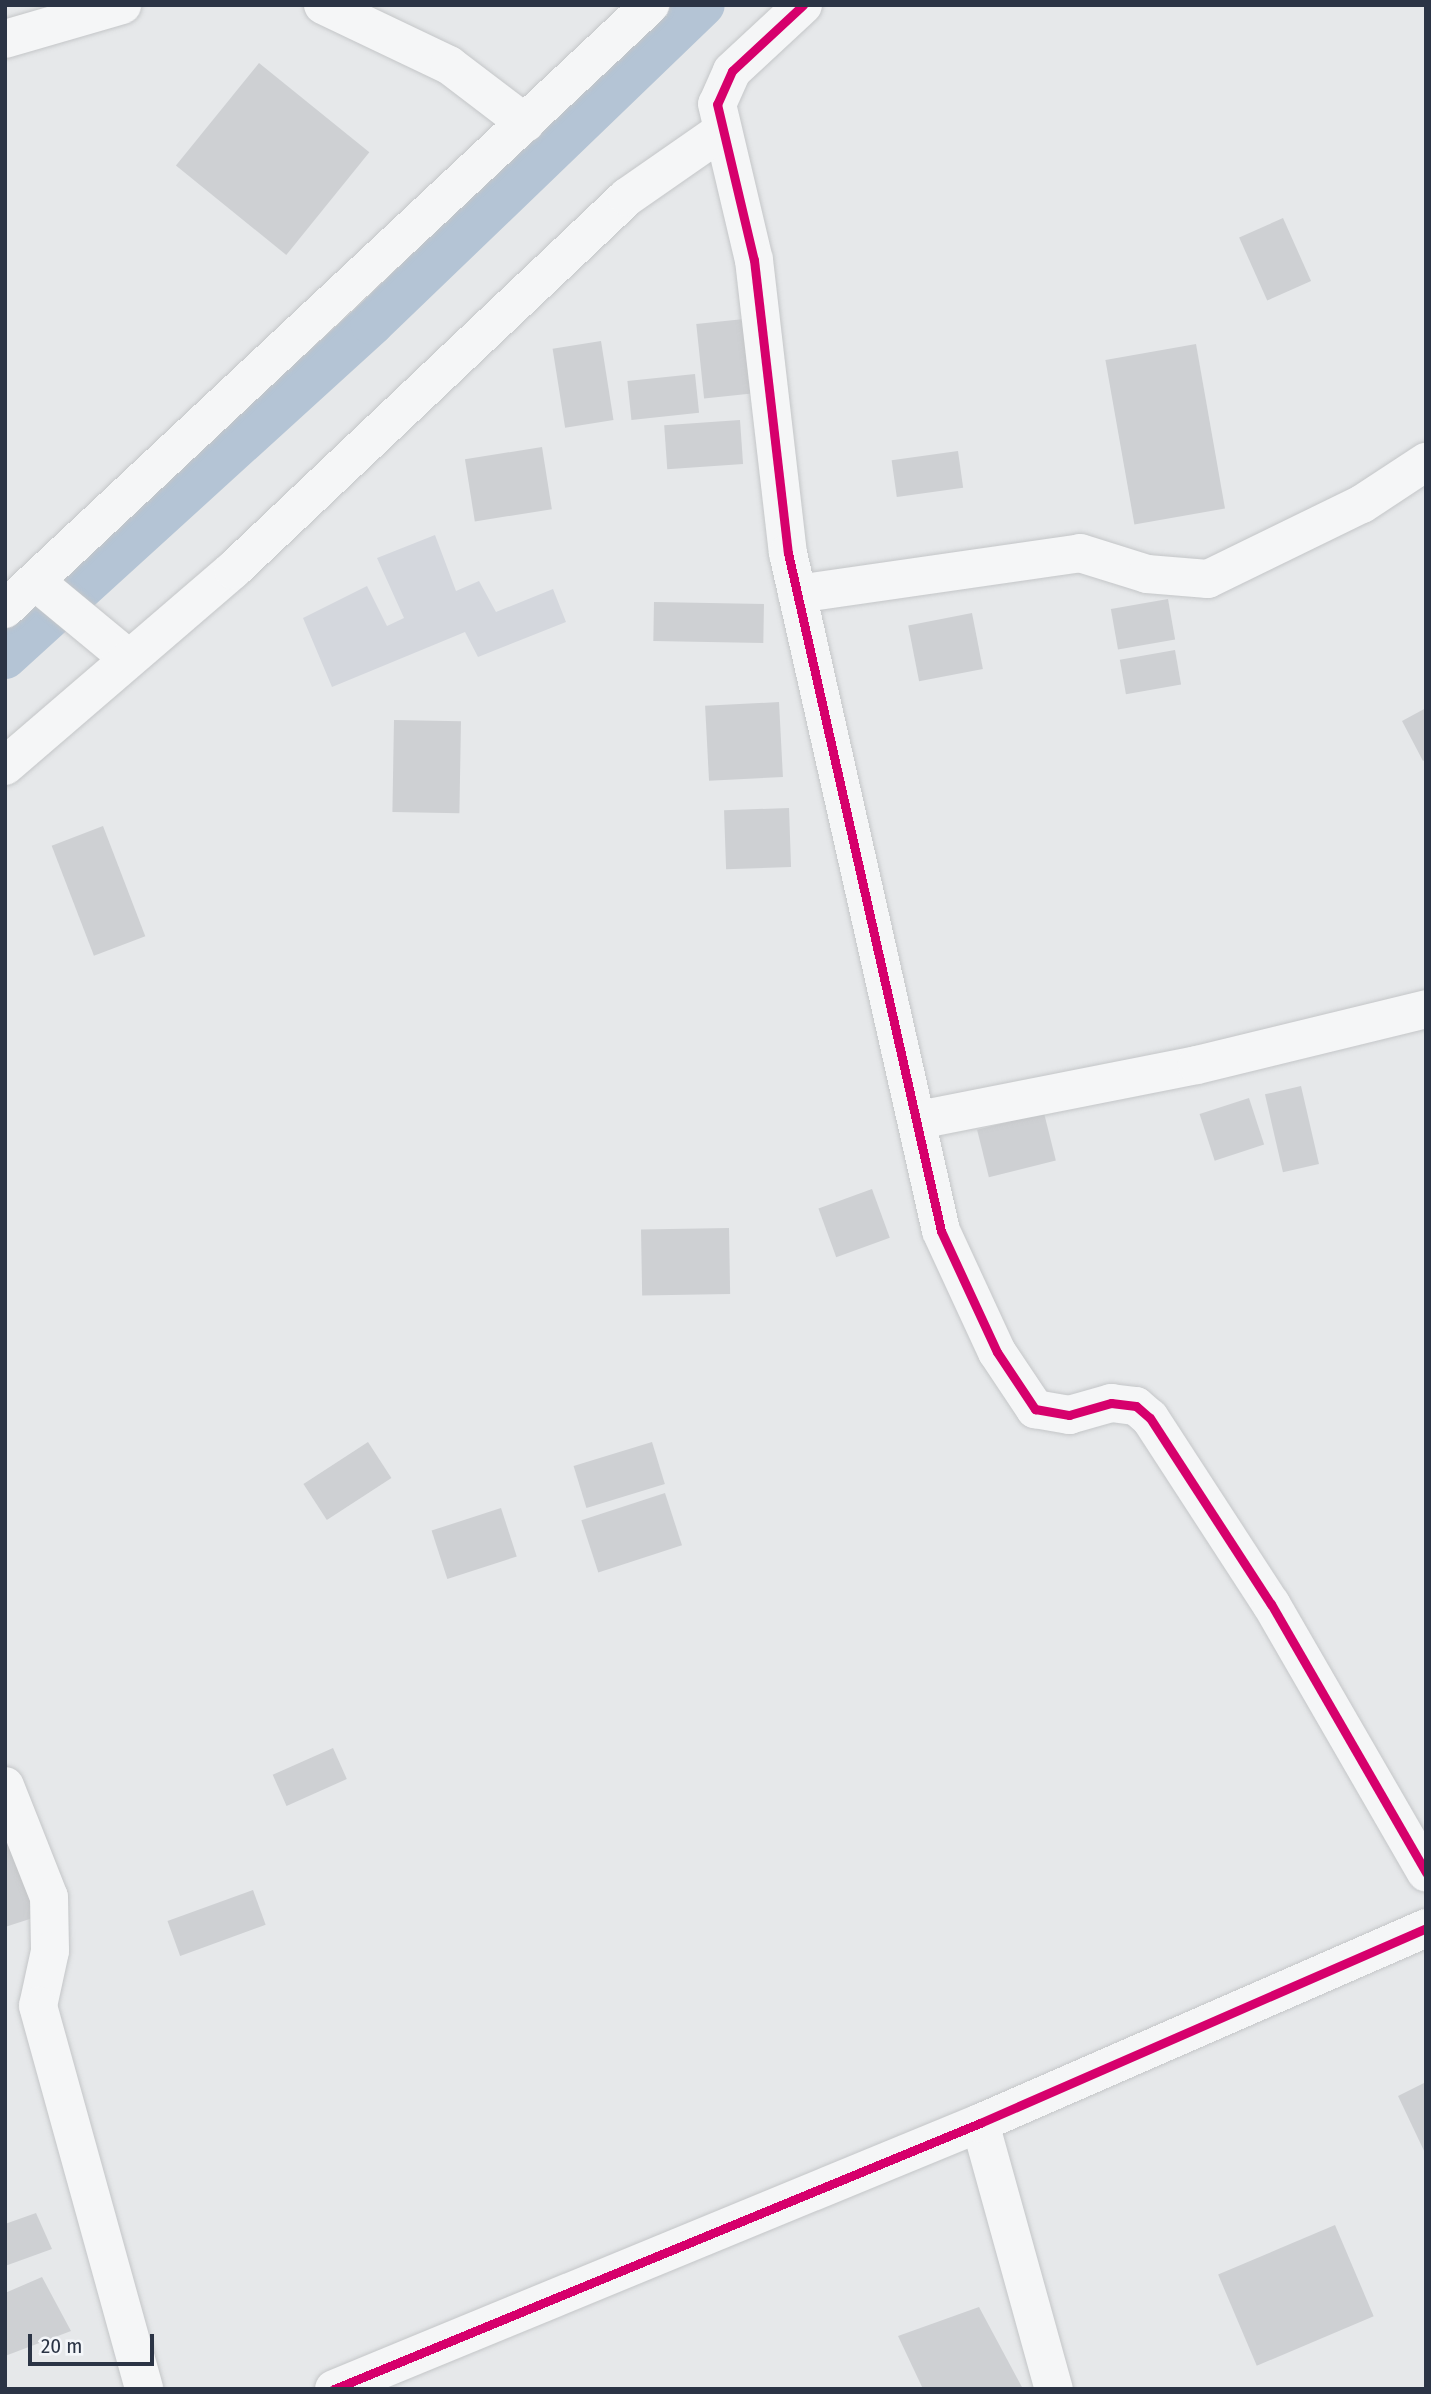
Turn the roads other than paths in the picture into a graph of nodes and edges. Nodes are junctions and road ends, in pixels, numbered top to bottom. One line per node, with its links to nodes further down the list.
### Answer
1 (122, 5): 5 (street)
2 (323, 5): 6 (street)
3 (650, 5): 6 (street)
4 (803, 5): 7 (street)
5 (5, 39)
6 (525, 123): 9 (street)
7 (722, 131): 10 (street); 12 (street)
8 (1426, 462): 10 (street)
9 (41, 586): 11 (street); 12 (street)
10 (797, 594): 15 (street)
11 (5, 609)
12 (128, 658): 13 (street)
13 (5, 766)
14 (1426, 1009): 15 (street)
15 (919, 1120): 17 (street)
16 (5, 1786): 20 (street)
17 (1426, 1872)
18 (1426, 1928): 19 (street)
19 (981, 2123): 21 (street); 22 (street)
20 (144, 2389)
21 (334, 2389)
22 (1054, 2389)

